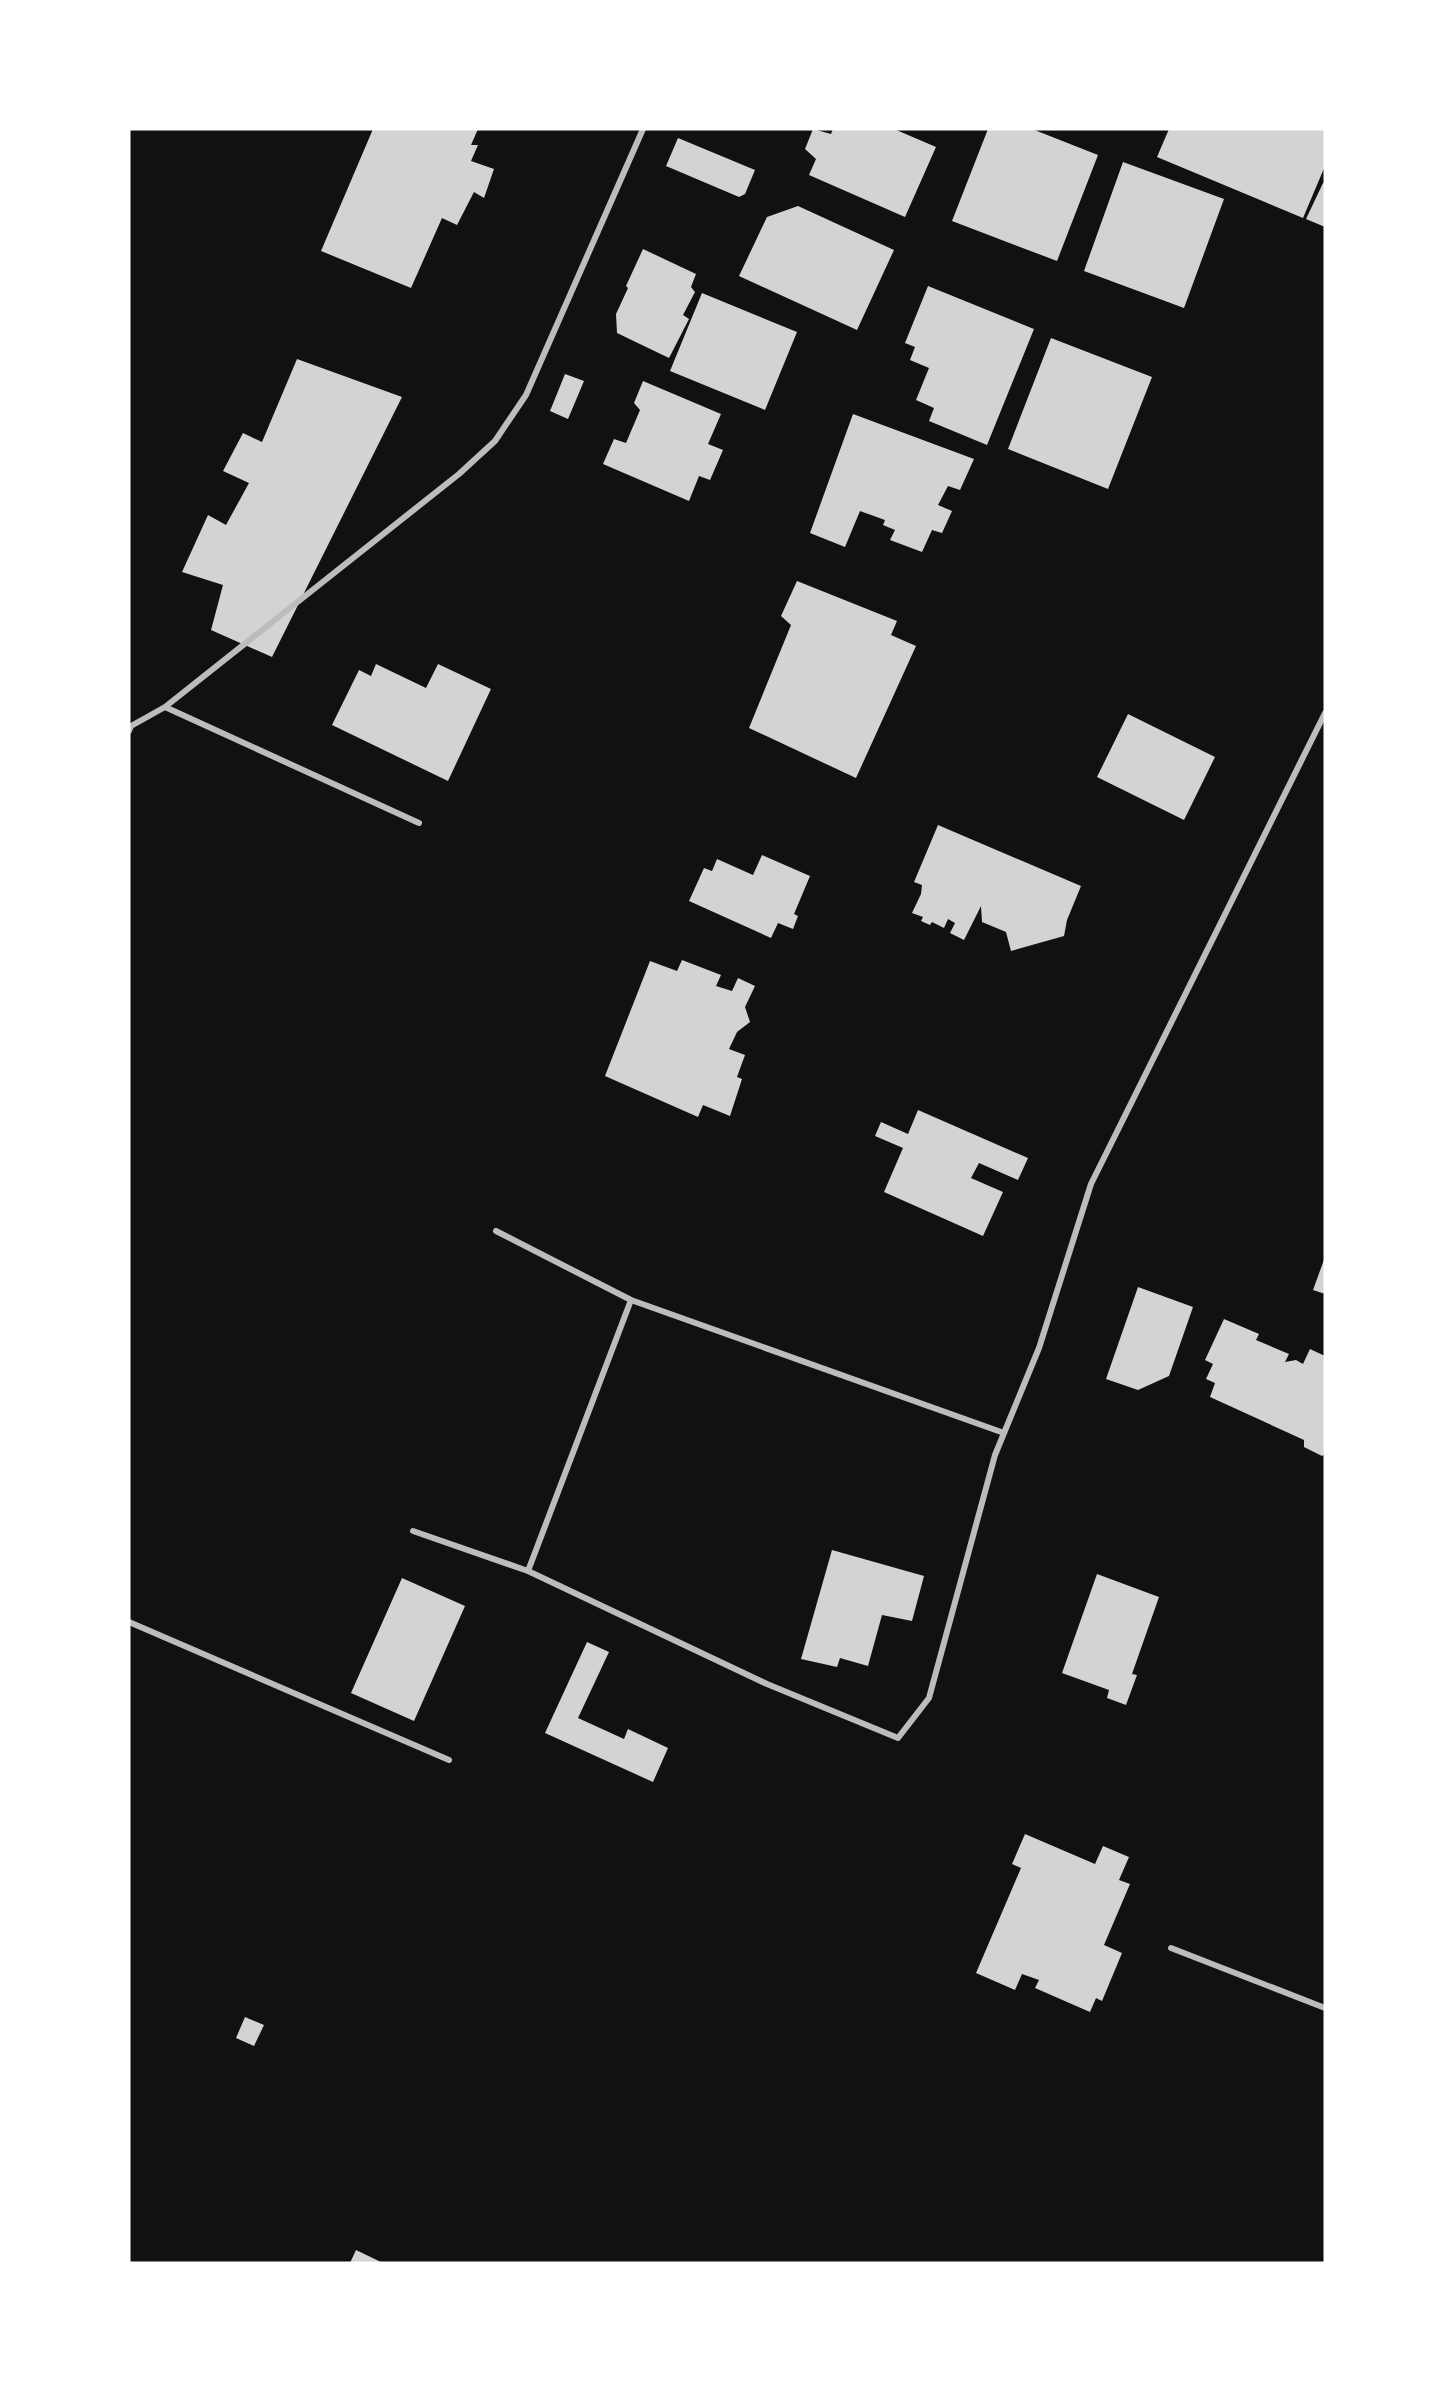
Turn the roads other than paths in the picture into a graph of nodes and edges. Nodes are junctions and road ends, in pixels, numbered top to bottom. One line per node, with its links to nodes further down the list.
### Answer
1 (643, 129): 2 (street)
2 (165, 706): 4 (street); 5 (street)
3 (1325, 713): 8 (street)
4 (129, 731)
5 (419, 823)
6 (496, 1231): 7 (street)
7 (631, 1300): 8 (street); 10 (street)
8 (1004, 1433): 10 (street)
9 (413, 1531): 10 (street)
10 (528, 1570)
11 (129, 1622): 12 (street)
12 (448, 1760)
13 (1171, 1948): 14 (street)
14 (1325, 2008)

